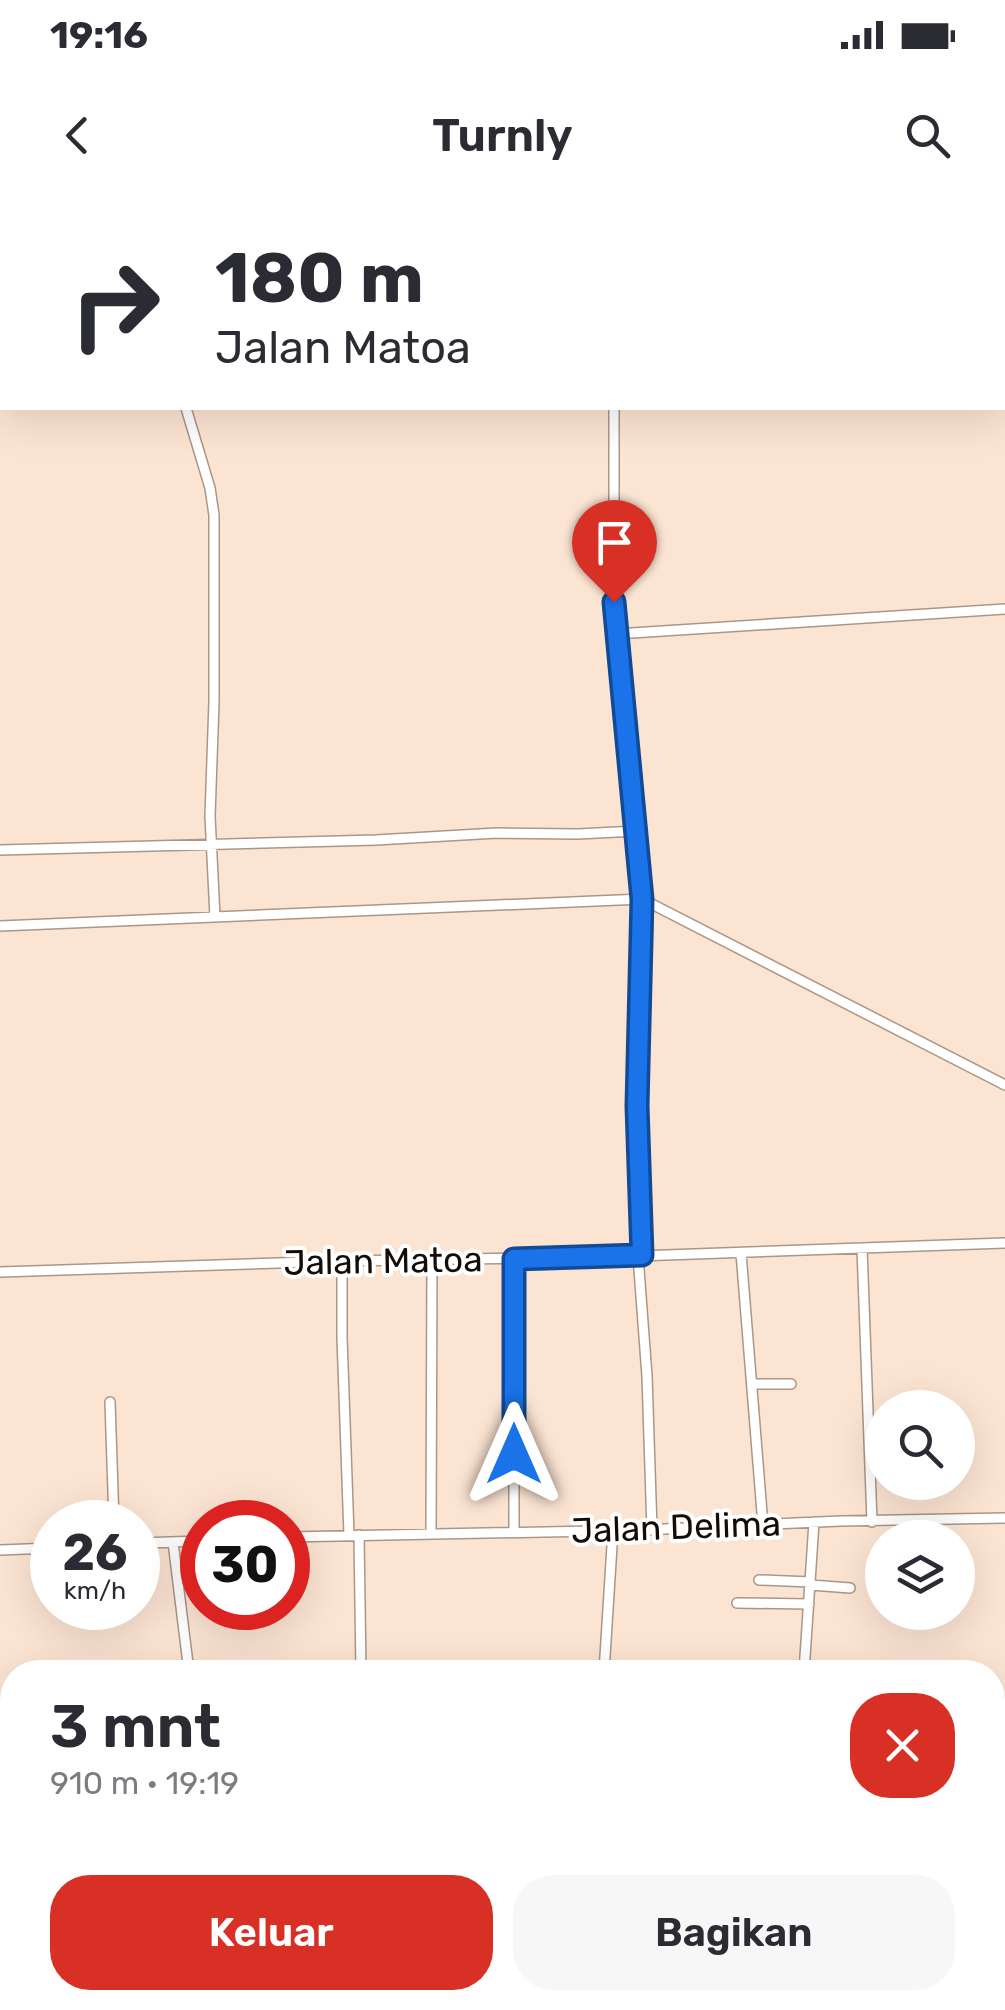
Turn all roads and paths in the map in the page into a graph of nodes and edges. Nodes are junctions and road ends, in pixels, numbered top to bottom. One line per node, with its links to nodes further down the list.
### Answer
1 (187, 410): 6 (street)
2 (614, 410): 4 (street)
3 (1005, 609): 4 (street)
4 (616, 634): 5 (street)
5 (636, 831): 6 (street); 8 (street)
6 (211, 845): 7 (street); 9 (street)
7 (0, 850)
8 (642, 899): 9 (street); 11 (street); 15 (street)
9 (215, 917): 10 (street)
10 (0, 926)
11 (1005, 1085)
12 (1005, 1243): 13 (street, Jalan Matoa)
13 (862, 1248): 14 (street, Jalan Matoa); 25 (street)
14 (740, 1253): 15 (street, Jalan Matoa); 20 (street)
15 (640, 1256): 16 (street, Jalan Matoa); 31 (street)
16 (514, 1259): 17 (street, Jalan Matoa); 32 (street)
17 (432, 1260): 18 (street, Jalan Matoa); 33 (street)
18 (342, 1261): 19 (street, Jalan Matoa); 34 (street)
19 (0, 1272)
20 (753, 1384): 21 (street); 29 (street)
21 (791, 1384)
22 (110, 1402): 23 (street)
23 (113, 1500)
24 (1005, 1518): 26 (street, Jalan Delima)
25 (872, 1520)
26 (938, 1520)
27 (814, 1522): 28 (street, Jalan Delima); 29 (street, Jalan Delima); 42 (street)
28 (865, 1522)
29 (764, 1525): 31 (street, Jalan Delima)
30 (612, 1530): 31 (street, Jalan Delima); 32 (street, Jalan Delima); 48 (street)
31 (652, 1530)
32 (514, 1532): 33 (street, Jalan Delima)
33 (431, 1533): 34 (street, Jalan Delima)
34 (354, 1535): 35 (street, Jalan Delima); 47 (street)
35 (310, 1536)
36 (160, 1542): 37 (street)
37 (173, 1542): 38 (street); 46 (street)
38 (180, 1542)
39 (30, 1549): 40 (street)
40 (0, 1550)
41 (758, 1580): 42 (street)
42 (811, 1583): 43 (street); 45 (street)
43 (850, 1588)
44 (737, 1604): 45 (street)
45 (809, 1604): 49 (street)
46 (187, 1660)
47 (360, 1660)
48 (605, 1660)
49 (805, 1660)

